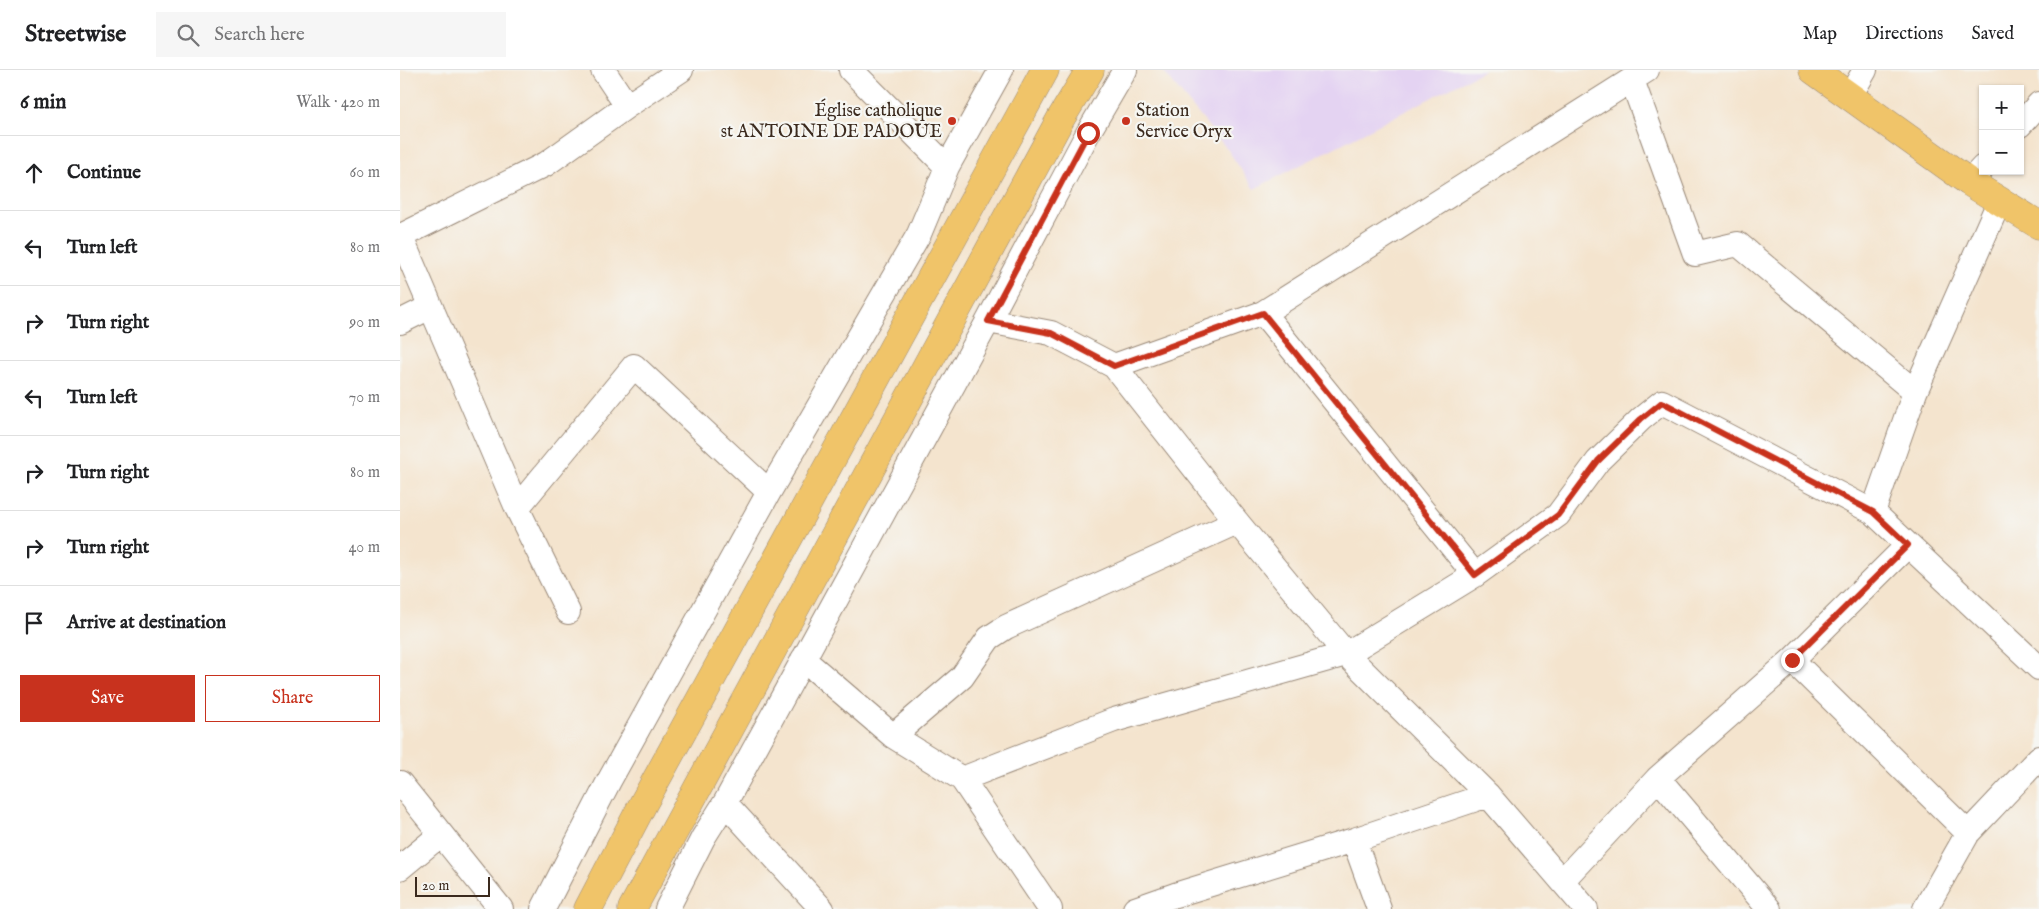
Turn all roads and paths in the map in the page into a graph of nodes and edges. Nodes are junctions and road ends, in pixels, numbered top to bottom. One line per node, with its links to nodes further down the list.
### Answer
1 (603, 70): 13 (street)
2 (681, 70): 13 (street)
3 (851, 70): 15 (street)
4 (1001, 70): 15 (street)
5 (1045, 70): 52 (main road)
6 (1090, 70): 53 (main road)
7 (1125, 70): 22 (street)
8 (1814, 70): 11 (main road)
9 (1865, 70): 11 (street)
10 (1640, 75): 21 (street); 25 (street)
11 (1850, 96): 16 (main road)
12 (2039, 104): 14 (street)
13 (627, 106): 19 (street)
14 (2024, 121)
15 (946, 167): 26 (street)
16 (1976, 175): 17 (main road)
17 (1999, 202): 18 (main road); 25 (street)
18 (2039, 225)
19 (400, 235): 20 (street)
20 (430, 307): 23 (street); 27 (street)
21 (1263, 313): 24 (street); 31 (street)
22 (988, 321): 24 (street); 34 (street)
23 (400, 322)
24 (1114, 366): 29 (street)
25 (1916, 392): 28 (street)
26 (768, 492): 27 (street); 51 (street)
27 (517, 508): 32 (street)
28 (1873, 512): 30 (street); 31 (street)
29 (1237, 522): 33 (street); 37 (street)
30 (1908, 545): 35 (street); 36 (street)
31 (1475, 575): 33 (street)
32 (568, 612)
33 (1346, 654): 40 (street); 42 (street)
34 (803, 659): 37 (street); 43 (street)
35 (1792, 660): 39 (street); 44 (street)
36 (2039, 668)
37 (893, 736): 40 (street)
38 (2039, 758): 44 (street)
39 (1658, 778): 48 (street); 60 (street)
40 (962, 780): 56 (street)
41 (400, 783): 45 (street)
42 (1488, 795): 46 (street); 48 (street)
43 (725, 803): 54 (street); 55 (street)
44 (1968, 832): 61 (street)
45 (440, 835): 47 (street); 50 (street)
46 (1354, 840): 49 (street); 58 (street)
47 (400, 868)
48 (1562, 881): 59 (street)
49 (1177, 902): 57 (street)
50 (501, 909)
51 (543, 909)
52 (588, 909)
53 (632, 909)
54 (667, 909)
55 (822, 909)
56 (1050, 909)
57 (1135, 909)
58 (1379, 909)
59 (1586, 909)
60 (1769, 909)
61 (1925, 909)

